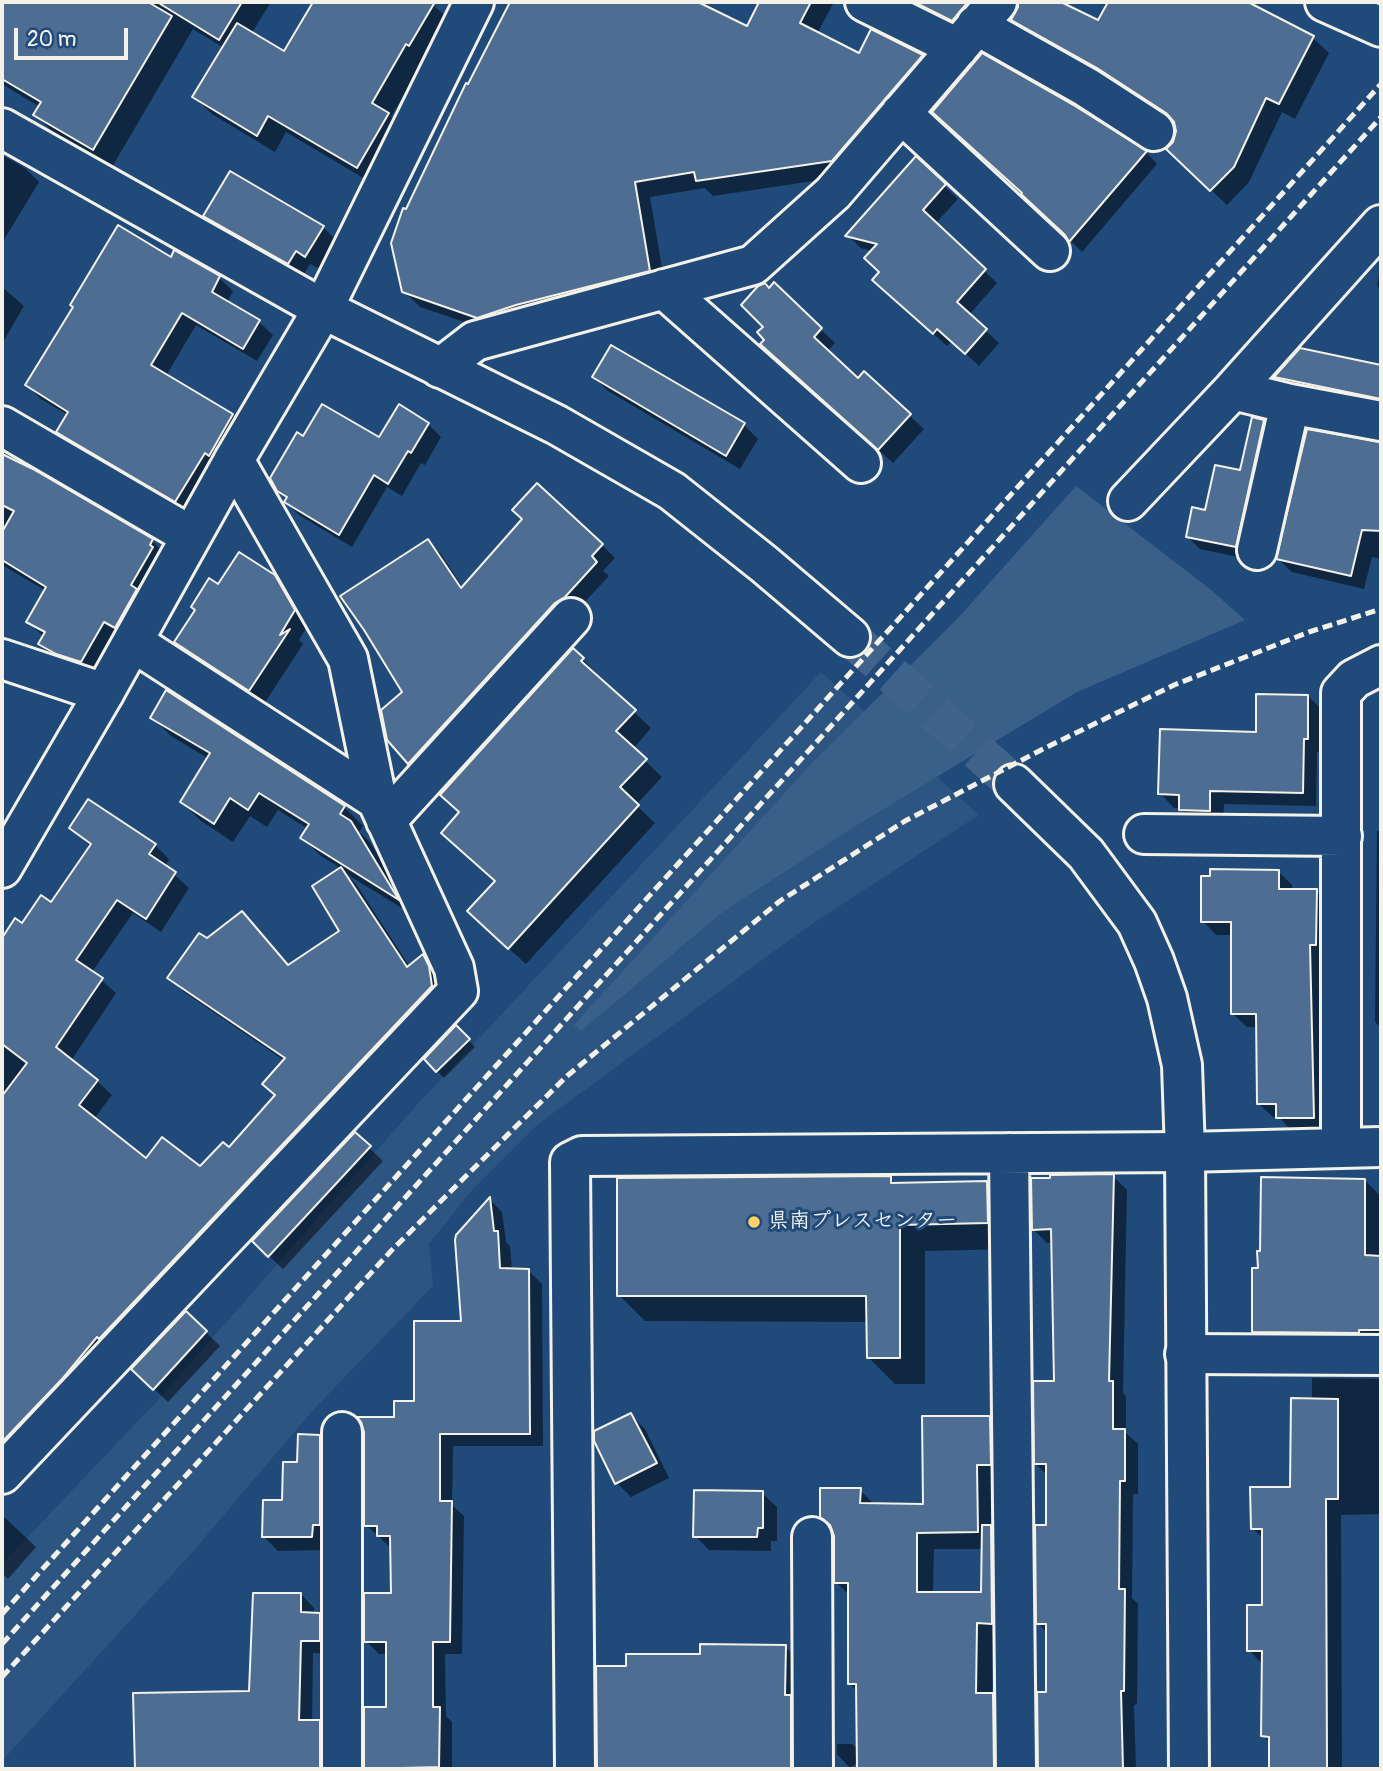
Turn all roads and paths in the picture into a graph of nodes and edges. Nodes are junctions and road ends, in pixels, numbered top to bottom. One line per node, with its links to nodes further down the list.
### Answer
1 (474, 2): 12 (street)
2 (865, 2): 4 (street)
3 (1325, 2): 5 (street)
4 (977, 25): 6 (street); 8 (street)
5 (1381, 27)
6 (901, 113): 10 (street); 11 (street)
7 (2, 128): 12 (street)
8 (1154, 131)
9 (1381, 225): 14 (street)
10 (1050, 251)
11 (664, 289): 13 (street); 19 (street)
12 (323, 309): 13 (street); 18 (street)
13 (440, 368): 24 (street)
14 (1233, 390): 15 (street); 20 (street)
15 (1290, 404): 16 (street); 22 (street)
16 (1381, 421)
17 (2, 426): 21 (street)
18 (234, 460): 21 (street); 30 (street)
19 (861, 463)
20 (1128, 501)
21 (191, 536): 25 (street)
22 (1257, 550)
23 (572, 618): 30 (street)
24 (850, 637)
25 (133, 642): 28 (street); 30 (street)
26 (2, 659): 28 (street)
27 (1381, 665): 32 (street)
28 (104, 693): 33 (street)
29 (1014, 783): 36 (street)
30 (382, 810): 41 (street)
31 (1144, 834): 32 (street)
32 (1342, 836): 35 (street)
33 (2, 868)
34 (1381, 1147): 35 (street)
35 (1341, 1148): 36 (street)
36 (1185, 1152): 37 (street); 38 (street)
37 (1010, 1153): 44 (street); 46 (street)
38 (1185, 1354): 39 (street); 47 (street)
39 (1381, 1355)
40 (342, 1432): 43 (street)
41 (2, 1474)
42 (812, 1537): 45 (street)
43 (342, 1769)
44 (575, 1769)
45 (813, 1769)
46 (1016, 1769)
47 (1189, 1769)

